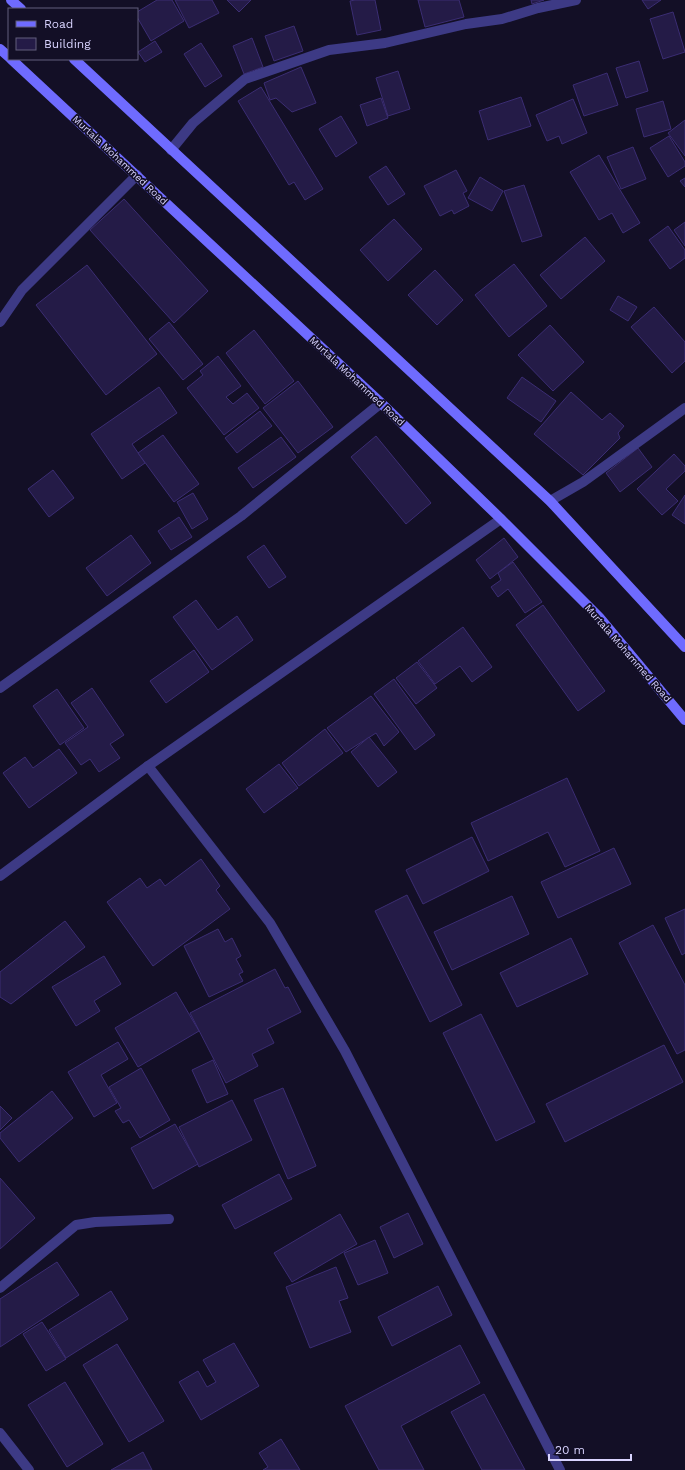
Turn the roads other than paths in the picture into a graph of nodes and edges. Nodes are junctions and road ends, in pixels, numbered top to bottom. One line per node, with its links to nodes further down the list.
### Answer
1 (11, 0): 3 (main road)
2 (576, 0): 8 (street)
3 (20, 8)
4 (0, 49): 5 (main road, Murtala Mohammed Road)
5 (8, 56)
6 (12, 60): 9 (main road, Murtala Mohammed Road)
7 (75, 60): 8 (main road)
8 (170, 150): 13 (main road)
9 (138, 175): 10 (street); 11 (main road, Murtala Mohammed Road)
10 (0, 322)
11 (381, 403): 14 (main road, Murtala Mohammed Road); 16 (street)
12 (685, 408): 13 (street)
13 (550, 502): 15 (main road)
14 (501, 519): 17 (main road, Murtala Mohammed Road); 18 (street)
15 (685, 647)
16 (0, 688)
17 (685, 720)
18 (148, 766): 19 (street); 24 (street)
19 (0, 876)
20 (169, 1219): 21 (street)
21 (0, 1288)
22 (0, 1433): 23 (street)
23 (28, 1470)
24 (560, 1470)

